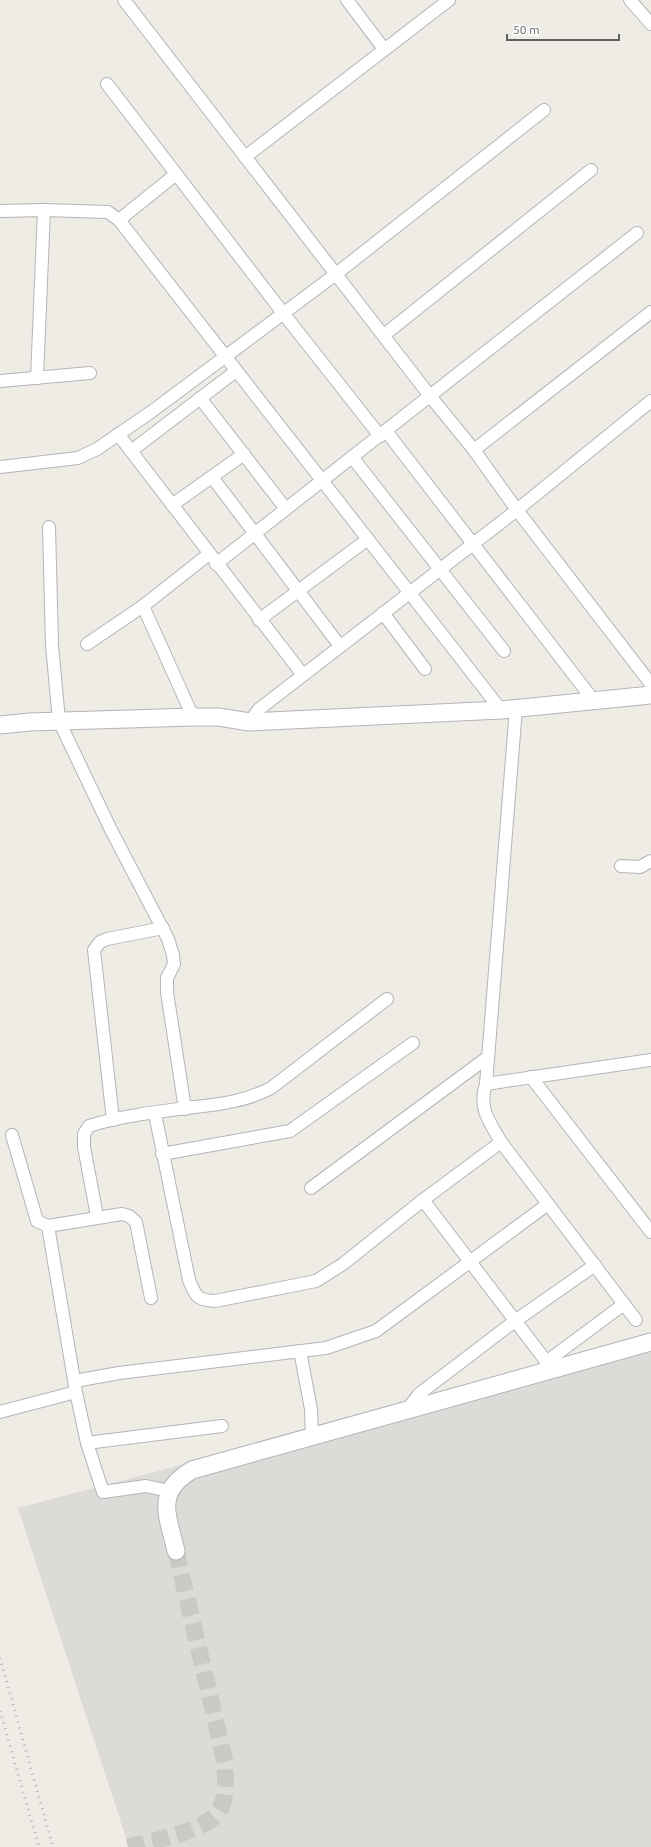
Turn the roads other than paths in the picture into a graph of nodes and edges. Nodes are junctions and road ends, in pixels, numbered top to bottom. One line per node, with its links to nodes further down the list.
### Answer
1 (124, 0): 9 (street)
2 (347, 0): 6 (street)
3 (449, 0): 6 (street)
4 (630, 0): 5 (street)
5 (651, 24)
6 (384, 49): 9 (street)
7 (107, 84): 11 (street)
8 (544, 110): 16 (street)
9 (245, 157): 16 (street)
10 (591, 170): 19 (street)
11 (175, 175): 14 (street); 18 (street)
12 (44, 210): 13 (street); 14 (street); 23 (street)
13 (0, 212)
14 (119, 220): 20 (street)
15 (637, 233): 25 (street)
16 (336, 274): 18 (street); 19 (street)
17 (651, 312): 30 (street)
18 (283, 313): 20 (street); 29 (street)
19 (384, 336): 25 (street)
20 (226, 357): 21 (street); 28 (street)
21 (236, 371): 26 (street); 36 (street)
22 (90, 373): 23 (street)
23 (37, 378): 24 (street)
24 (0, 381)
25 (430, 396): 29 (street); 30 (street)
26 (200, 398): 31 (street); 32 (street)
27 (651, 401): 39 (street)
28 (118, 434): 31 (street); 34 (street)
29 (383, 434): 33 (street); 43 (street)
30 (474, 450): 39 (street)
31 (131, 451): 37 (street)
32 (244, 454): 35 (street); 38 (street)
33 (352, 457): 36 (street); 45 (street)
34 (0, 467)
35 (212, 477): 37 (street); 41 (street)
36 (322, 481): 38 (street); 42 (street)
37 (172, 506): 44 (street)
38 (286, 509): 41 (street)
39 (517, 510): 43 (street); 56 (street)
40 (49, 527): 61 (street)
41 (254, 534): 44 (street); 46 (street)
42 (368, 539): 46 (street); 47 (street)
43 (472, 544): 45 (street); 58 (street)
44 (212, 559): 48 (street); 50 (street)
45 (440, 569): 47 (street); 53 (street)
46 (297, 592): 50 (street); 52 (street)
47 (410, 593): 49 (street); 59 (street)
48 (143, 606): 51 (street); 60 (street)
49 (383, 613): 52 (street); 54 (street)
50 (260, 620): 55 (street)
51 (87, 644)
52 (340, 646): 55 (street)
53 (504, 651)
54 (425, 669)
55 (303, 675): 62 (street)
56 (651, 684)
57 (651, 695): 58 (street)
58 (594, 701): 59 (street)
59 (508, 709): 62 (street); 69 (street)
60 (193, 717): 61 (street); 62 (street)
61 (59, 721): 63 (street); 66 (street)
62 (250, 722)
63 (0, 725)
64 (651, 861): 65 (street)
65 (621, 866)
66 (164, 928): 73 (street); 75 (street)
67 (387, 999): 73 (street)
68 (413, 1043): 78 (street)
69 (488, 1057): 72 (street); 79 (street)
70 (650, 1061): 71 (street)
71 (531, 1077): 72 (street); 84 (street)
72 (486, 1084): 77 (street)
73 (185, 1108): 74 (street)
74 (155, 1114): 75 (street); 78 (street)
75 (113, 1120): 82 (street)
76 (12, 1135): 83 (street)
77 (501, 1142): 80 (street); 81 (street)
78 (162, 1154): 80 (street)
79 (311, 1188)
80 (423, 1200): 85 (street)
81 (548, 1204): 85 (street); 86 (street)
82 (97, 1216): 83 (street); 87 (street)
83 (48, 1226): 94 (street)
84 (651, 1232)
85 (470, 1262): 90 (street); 92 (street)
86 (595, 1266): 88 (street); 90 (street)
87 (151, 1298)
88 (624, 1304): 89 (street); 93 (street)
89 (636, 1320)
90 (515, 1321): 93 (street); 95 (street)
91 (651, 1342): 93 (street)
92 (300, 1351): 94 (street); 98 (street)
93 (549, 1366): 95 (street)
94 (75, 1386): 96 (street); 99 (street)
95 (407, 1410): 98 (street)
96 (0, 1412)
97 (222, 1426): 99 (street)
98 (312, 1436): 100 (street)
99 (87, 1443): 100 (street)
100 (169, 1491): 101 (street)
101 (176, 1551)

